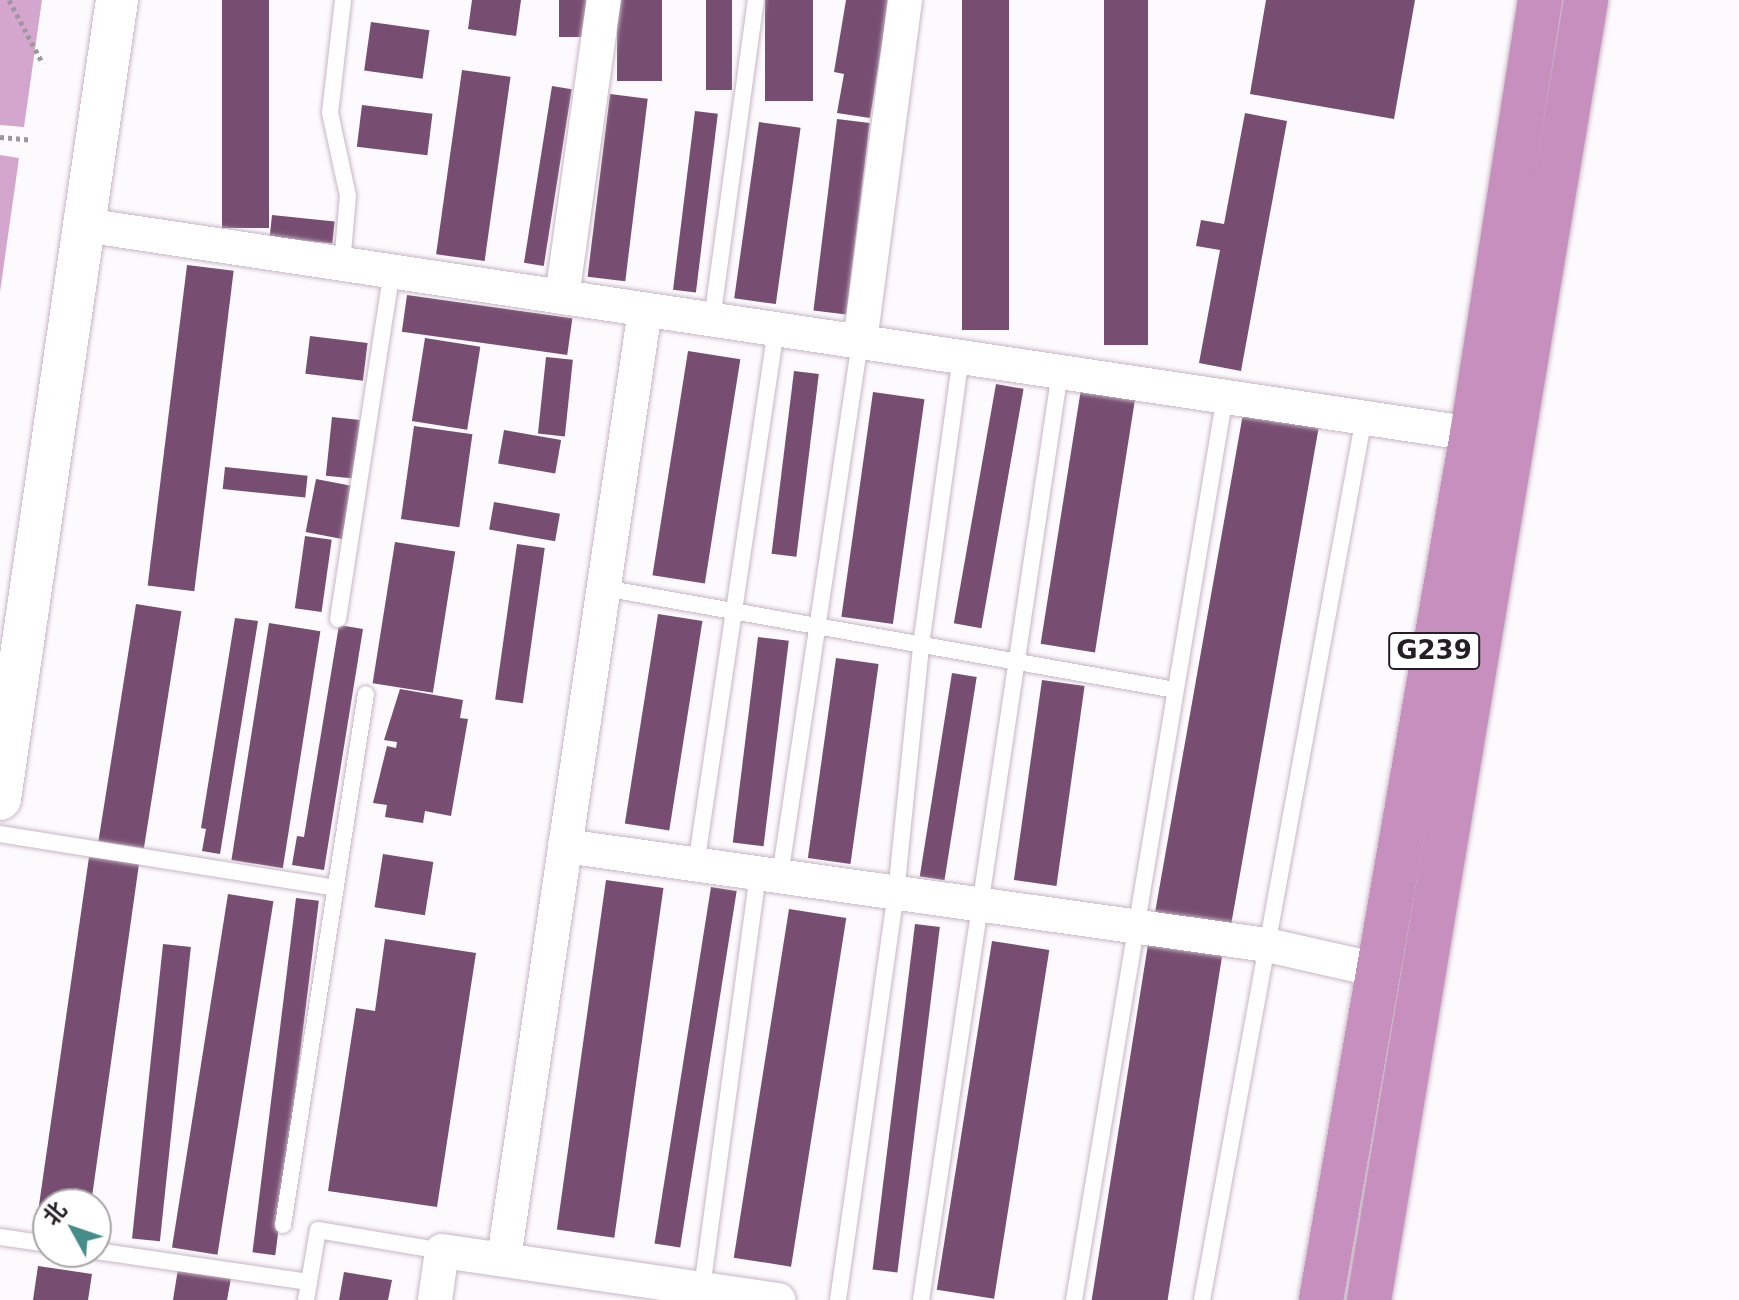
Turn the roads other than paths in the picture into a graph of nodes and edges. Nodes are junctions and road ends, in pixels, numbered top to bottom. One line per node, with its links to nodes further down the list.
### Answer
1 (117, 0): 8 (street)
2 (343, 0): 9 (lane)
3 (604, 0): 11 (street)
4 (756, 0): 13 (lane)
5 (905, 0): 15 (street)
6 (1540, 0): 20 (highway, G239)
7 (1586, 0): 56 (highway, G239)
8 (84, 225): 9 (street); 29 (street)
9 (342, 264): 10 (street)
10 (392, 271): 11 (street); 23 (lane)
11 (562, 297): 12 (street)
12 (645, 310): 13 (street); 21 (street)
13 (712, 320): 14 (street)
14 (776, 330): 15 (street); 22 (lane)
15 (860, 342): 16 (street); 24 (lane)
16 (961, 357): 17 (street); 25 (lane)
17 (1060, 372): 18 (street); 26 (lane)
18 (1225, 396): 19 (street); 27 (lane)
19 (1364, 417): 20 (street); 38 (lane)
20 (1472, 434): 39 (highway, G239)
21 (604, 588): 22 (lane); 31 (street)
22 (735, 612): 24 (lane); 32 (lane)
23 (338, 619)
24 (817, 626): 25 (lane); 33 (lane)
25 (921, 645): 26 (lane); 35 (lane)
26 (1016, 662): 27 (lane); 36 (lane)
27 (1175, 690): 37 (lane)
28 (366, 694): 34 (lane)
29 (0, 799)
30 (0, 834): 34 (lane)
31 (565, 846): 32 (street); 45 (street)
32 (696, 865): 33 (street)
33 (769, 875): 35 (street); 47 (lane)
34 (336, 888): 40 (lane)
35 (896, 893): 36 (street); 51 (lane)
36 (980, 905): 37 (street); 52 (lane)
37 (1134, 927): 38 (street); 53 (lane)
38 (1267, 945): 39 (street); 54 (lane)
39 (1378, 970): 55 (highway, G239)
40 (283, 1225)
41 (0, 1237): 42 (lane)
42 (32, 1242)
43 (442, 1251): 45 (street); 46 (lane); 49 (street)
44 (112, 1253): 46 (lane)
45 (504, 1258): 47 (street)
46 (309, 1282): 48 (lane)
47 (702, 1288): 50 (street)
48 (306, 1300)
49 (435, 1300)
50 (778, 1300)
51 (838, 1300)
52 (921, 1300)
53 (1074, 1300)
54 (1202, 1300)
55 (1321, 1300)
56 (1369, 1300)

